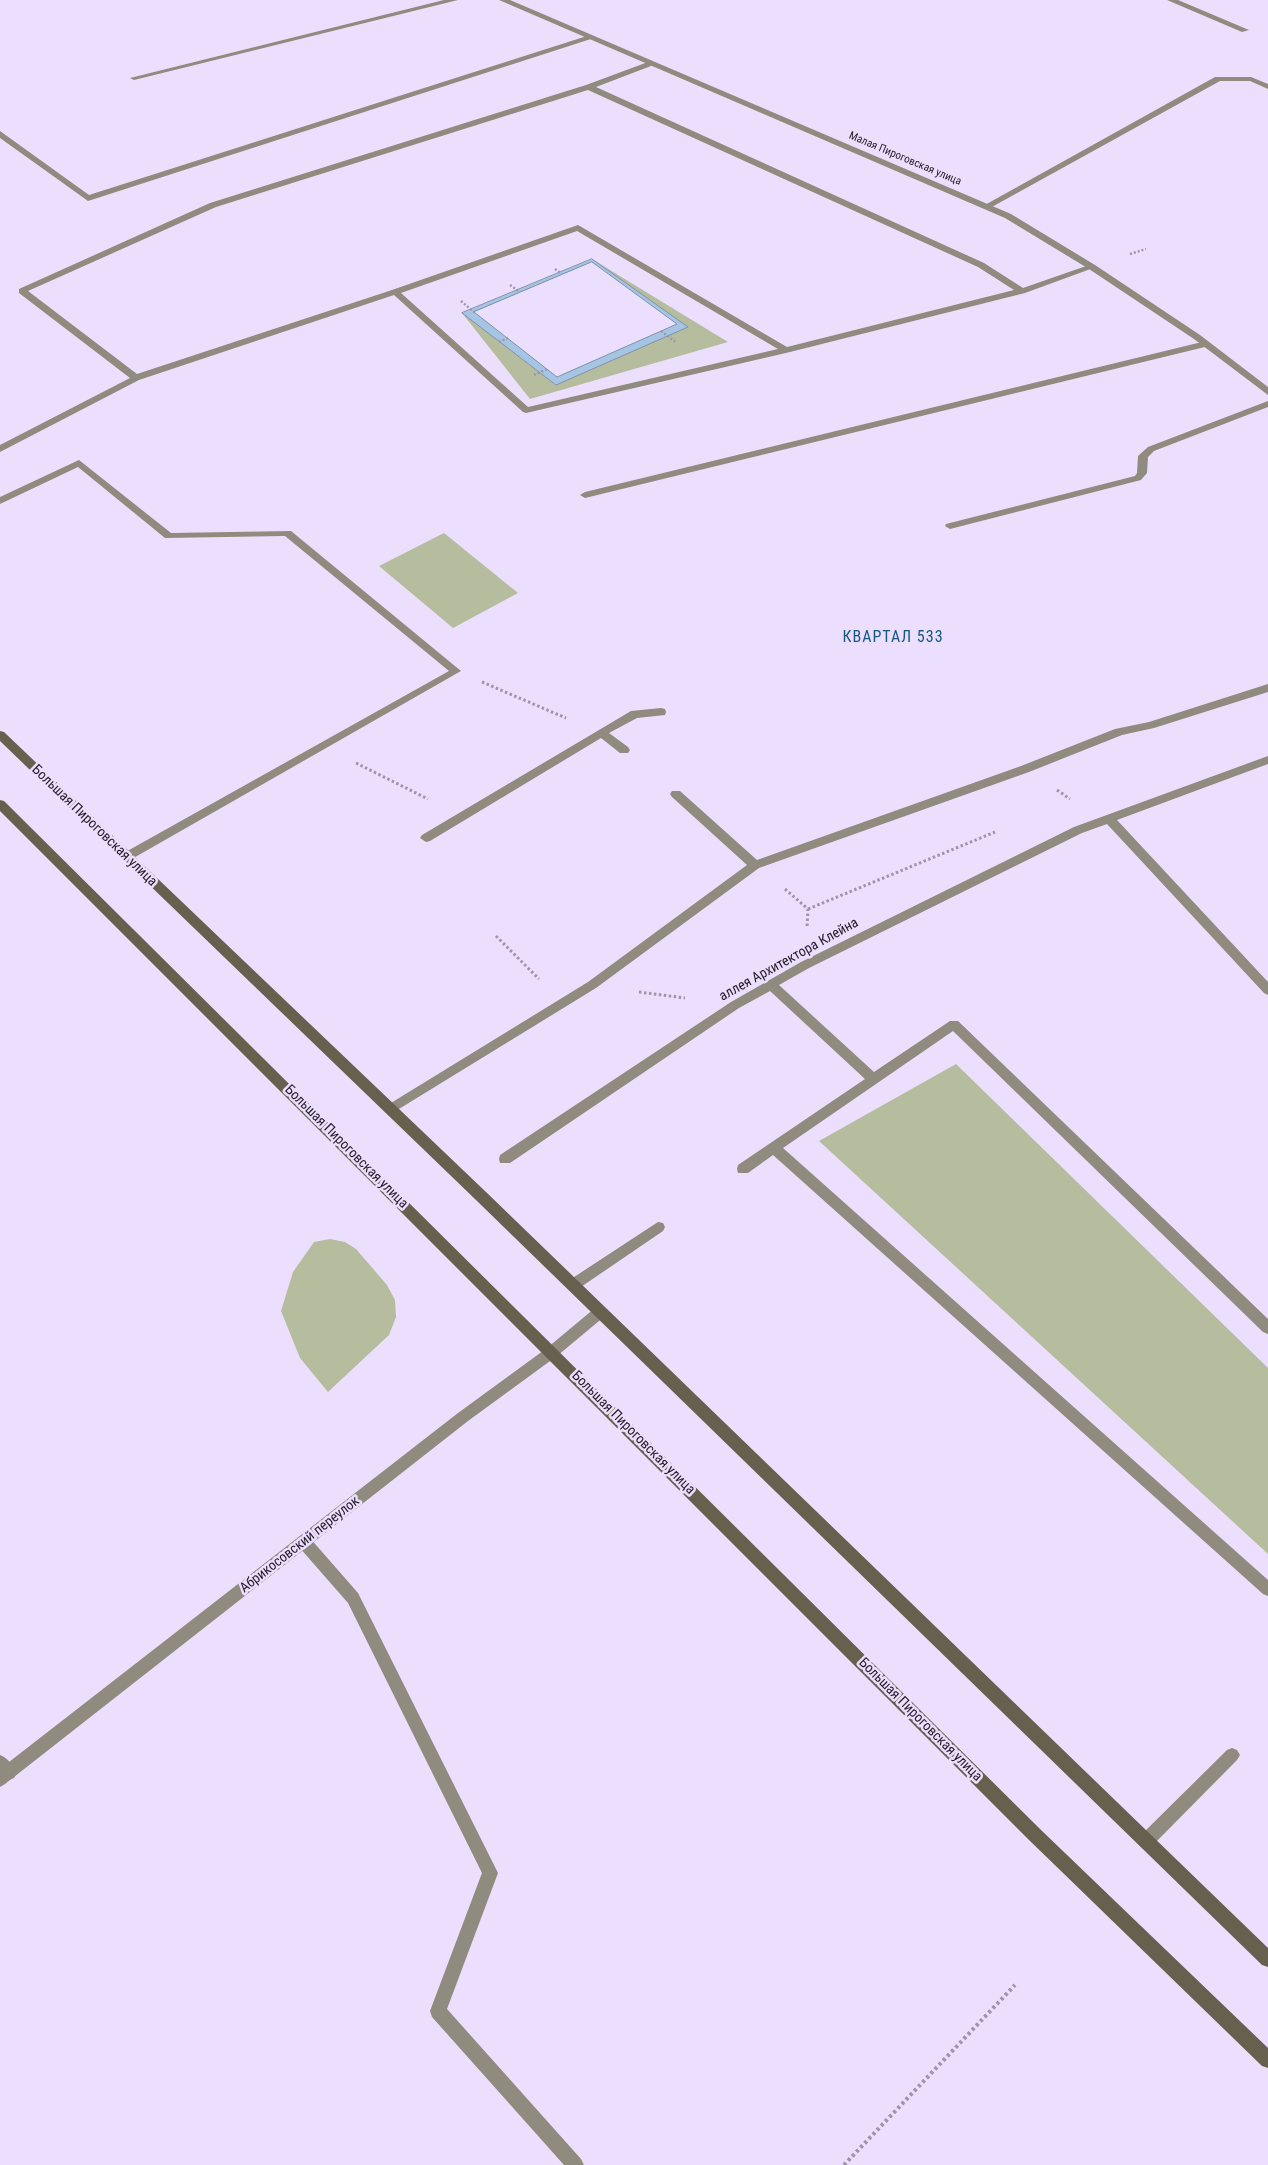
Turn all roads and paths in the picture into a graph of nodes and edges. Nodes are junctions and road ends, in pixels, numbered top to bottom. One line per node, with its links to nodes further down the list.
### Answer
1 (454, 0): 7 (street)
2 (503, 0): 5 (street, Малая Пироговская улица)
3 (1171, 0): 4 (street)
4 (1245, 30)
5 (590, 38): 6 (street, Малая Пироговская улица); 10 (street)
6 (648, 64): 8 (street); 11 (street, Малая Пироговская улица)
7 (134, 78)
8 (589, 87): 15 (street); 21 (street)
9 (1268, 87): 11 (street)
10 (0, 134)
11 (987, 206): 14 (street, Малая Пироговская улица)
12 (1146, 249): 13 (path)
13 (1127, 256)
14 (1092, 267): 15 (street); 19 (street, Малая Пироговская улица)
15 (1022, 291): 20 (street)
16 (395, 292): 20 (street); 20 (street); 21 (street)
17 (471, 309): 18 (path)
18 (474, 312)
19 (1206, 344): 22 (street, Малая Пироговская улица); 25 (street)
20 (786, 350)
21 (136, 378): 24 (street)
22 (1268, 392)
23 (1268, 404): 27 (street)
24 (0, 449)
25 (585, 495)
26 (0, 501): 28 (street)
27 (950, 526)
28 (456, 671): 31 (path); 33 (street)
29 (1268, 688): 42 (street)
30 (660, 712): 31 (street)
31 (601, 733): 34 (street); 38 (street)
32 (0, 736): 41 (main road, Большая Пироговская улица)
33 (322, 747): 38 (path); 41 (street)
34 (624, 750)
35 (1268, 760): 39 (street, аллея Архитектора Клейна)
36 (676, 794): 42 (street)
37 (0, 804): 59 (main road, Большая Пироговская улица)
38 (463, 816): 40 (street)
39 (1108, 818): 44 (street, аллея Архитектора Клейна); 47 (street)
40 (426, 838)
41 (126, 858): 51 (main road, Большая Пироговская улица)
42 (756, 865): 44 (path); 45 (street)
43 (496, 936): 48 (path)
44 (805, 965): 46 (street, аллея Архитектора Клейна)
45 (592, 985): 48 (street); 49 (path)
46 (771, 985): 49 (street, аллея Архитектора Клейна); 50 (street)
47 (1268, 990)
48 (563, 1003): 51 (street)
49 (735, 1005): 53 (street, аллея Архитектора Клейна)
50 (874, 1079): 52 (street); 58 (street)
51 (390, 1109): 56 (main road, Большая Пироговская улица)
52 (774, 1148): 54 (street); 61 (street)
53 (505, 1158)
54 (744, 1169)
55 (658, 1227): 56 (street)
56 (573, 1285): 57 (main road, Большая Пироговская улица)
57 (600, 1312): 59 (street, Абрикосовский переулок); 64 (main road, Большая Пироговская улица)
58 (1268, 1328)
59 (552, 1352): 60 (street, Абрикосовский переулок); 67 (main road, Большая Пироговская улица)
60 (304, 1542): 63 (street, Абрикосовский переулок); 69 (street)
61 (1268, 1589)
62 (1232, 1755): 64 (street)
63 (3, 1771)
64 (1146, 1841): 65 (main road, Большая Пироговская улица)
65 (1268, 1959)
66 (1015, 1985): 68 (path)
67 (1268, 2060)
68 (845, 2163): 70 (path)
69 (575, 2165)
70 (852, 2165)

